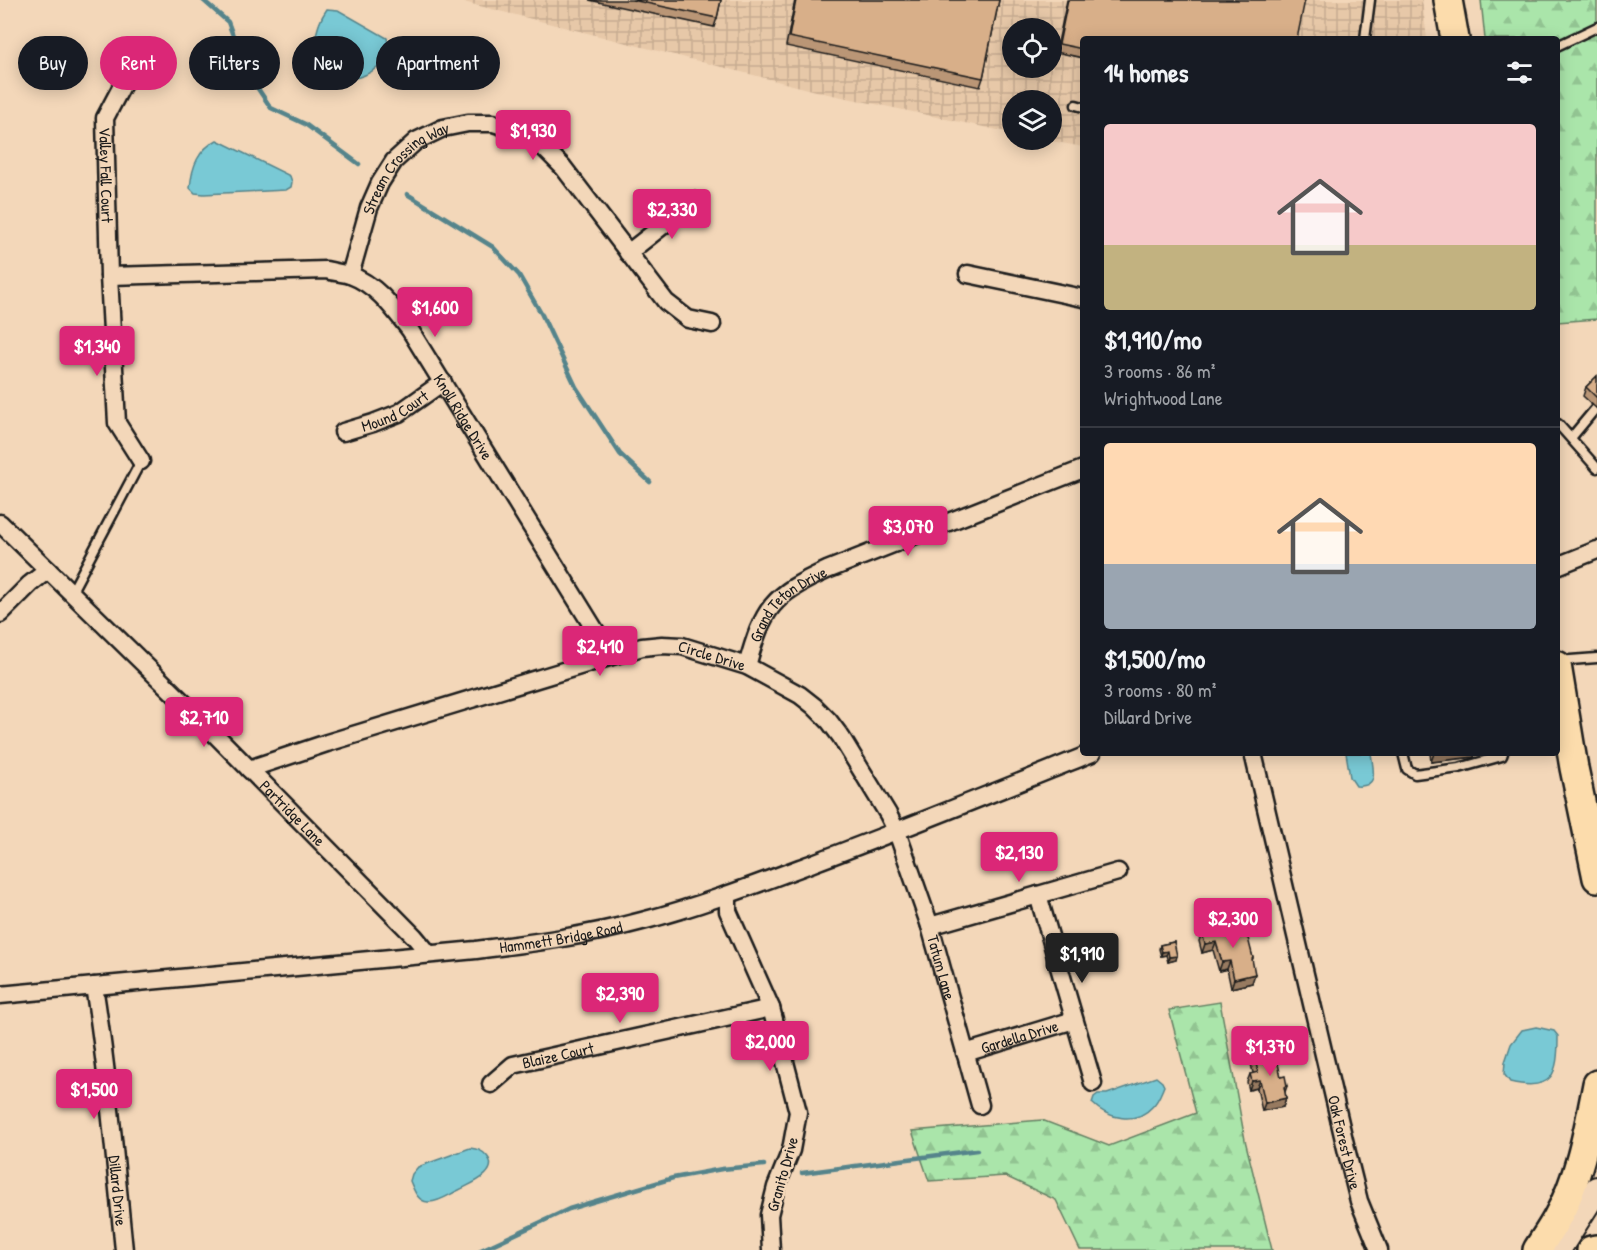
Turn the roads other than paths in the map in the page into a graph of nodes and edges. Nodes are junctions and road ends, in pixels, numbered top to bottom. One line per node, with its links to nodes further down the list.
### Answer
1 (1370, 0): 4 (lane)
2 (1448, 0): 5 (main road)
3 (1597, 27): 6 (lane)
4 (1365, 36)
5 (1454, 36)
6 (1560, 45)
7 (120, 90): 12 (street, Valley Fall Court)
8 (694, 201): 9 (street)
9 (628, 252): 11 (street, Stream Crossing Way); 14 (street, Stream Crossing Way)
10 (968, 274): 13 (street)
11 (350, 275): 12 (street, Knoll Ridge Drive); 15 (street, Knoll Ridge Drive)
12 (109, 276): 20 (street, Valley Fall Court)
13 (1080, 297)
14 (712, 324)
15 (442, 382): 18 (street, Mound Court); 29 (street, Knoll Ridge Drive)
16 (1596, 408): 19 (lane)
17 (1560, 426): 19 (lane)
18 (343, 432)
19 (1571, 438): 21 (lane)
20 (141, 461): 27 (lane)
21 (1597, 468)
22 (1080, 470): 32 (street, Grand Teton Drive)
23 (0, 523): 26 (street, Partridge Lane)
24 (1597, 550): 25 (street)
25 (1560, 565)
26 (48, 570): 27 (street, Partridge Lane); 28 (street)
27 (71, 593): 39 (street, Partridge Lane)
28 (0, 614)
29 (611, 656): 32 (street, Circle Drive); 39 (street, Circle Drive)
30 (1597, 656): 31 (lane)
31 (1560, 662)
32 (747, 666): 40 (street, Circle Drive)
33 (1560, 704): 34 (main road)
34 (1562, 731): 42 (main road)
35 (1085, 756): 40 (street, Hammett Bridge Road)
36 (1254, 756): 61 (street, Oak Forest Drive)
37 (1404, 756): 38 (lane)
38 (1502, 756)
39 (249, 769): 46 (street, Partridge Lane)
40 (897, 832): 43 (street, Hammett Bridge Road); 45 (street, Tatum Lane)
41 (1118, 872): 44 (street)
42 (1597, 878)
43 (728, 895): 46 (street, Hammett Bridge Road); 49 (street, Granito Drive)
44 (1038, 895): 45 (street); 50 (street)
45 (930, 926): 51 (street, Tatum Lane)
46 (429, 954): 47 (street, Hammett Bridge Road)
47 (94, 987): 48 (street, Hammett Bridge Road); 59 (street, Dillard Drive)
48 (0, 995)
49 (771, 1008): 53 (street, Blaize Court); 60 (street, Granito Drive)
50 (1074, 1020): 51 (street, Gardella Drive); 52 (street)
51 (965, 1053): 55 (street, Tatum Lane)
52 (1093, 1083)
53 (491, 1084)
54 (1597, 1084): 62 (main road)
55 (980, 1105)
56 (1597, 1189): 63 (main road)
57 (1597, 1240): 64 (main road)
58 (1597, 1249): 64 (main road)
59 (124, 1250)
60 (771, 1250)
61 (1379, 1250)
62 (1537, 1250)
63 (1558, 1250)
64 (1591, 1250)

